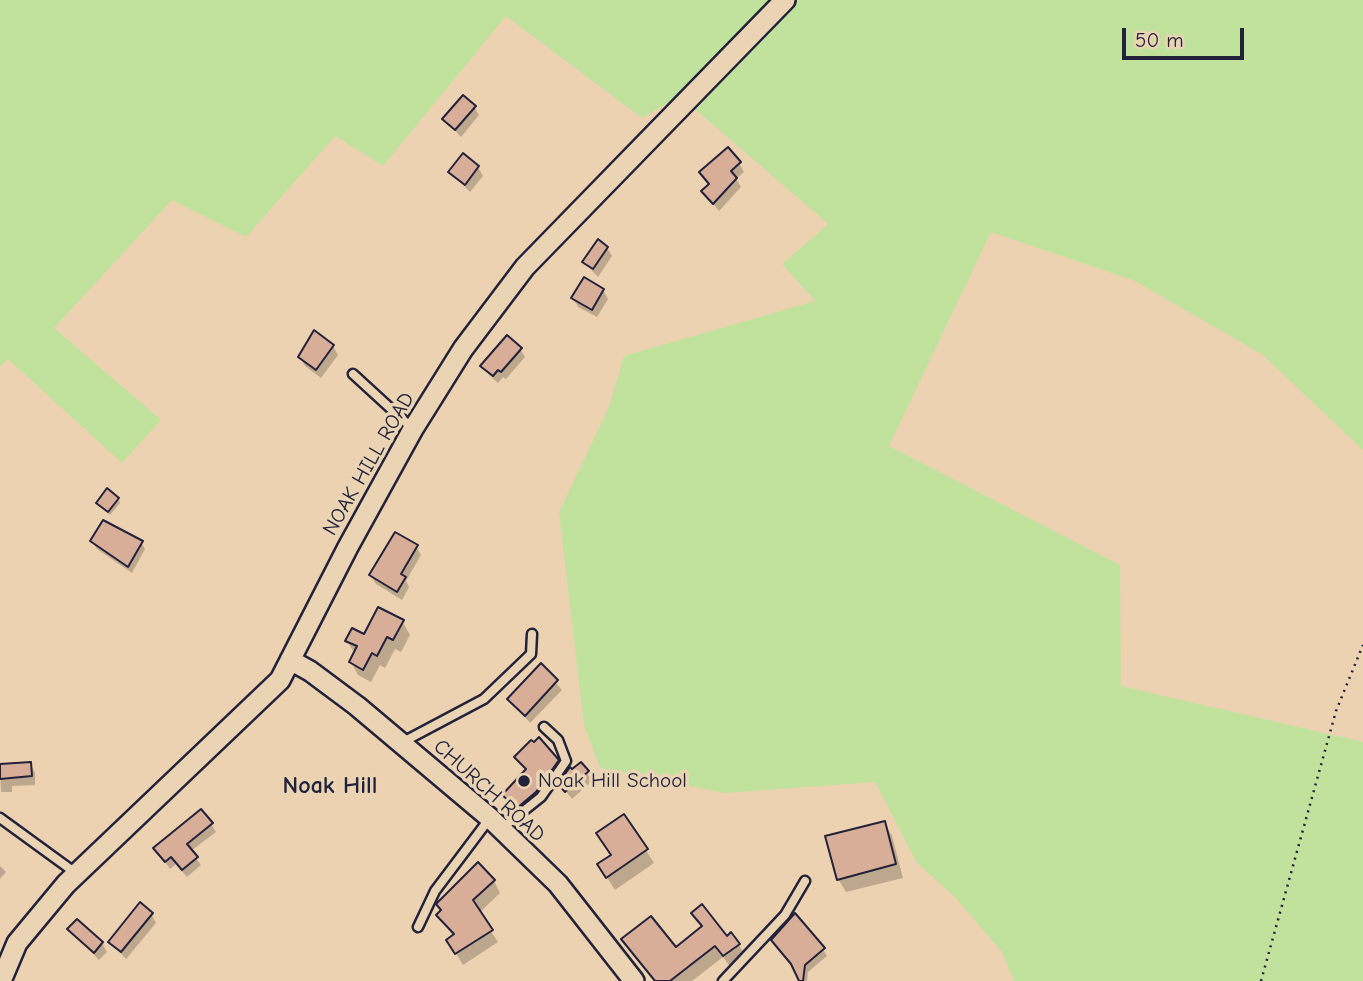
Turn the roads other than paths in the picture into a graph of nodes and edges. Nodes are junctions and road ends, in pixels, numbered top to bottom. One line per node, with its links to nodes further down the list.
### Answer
1 (785, 0): 3 (street, NOAK HILL ROAD)
2 (353, 374): 3 (lane)
3 (414, 429): 5 (street, NOAK HILL ROAD)
4 (532, 634): 7 (lane)
5 (290, 660): 7 (street, CHURCH ROAD); 10 (street, NOAK HILL ROAD)
6 (544, 727): 9 (lane)
7 (401, 744): 9 (street, CHURCH ROAD)
8 (0, 818): 10 (lane)
9 (495, 824): 12 (lane); 14 (street, CHURCH ROAD)
10 (77, 874): 13 (street, NOAK HILL ROAD)
11 (805, 881): 15 (lane)
12 (418, 927)
13 (1, 981)
14 (634, 981)
15 (723, 981)

